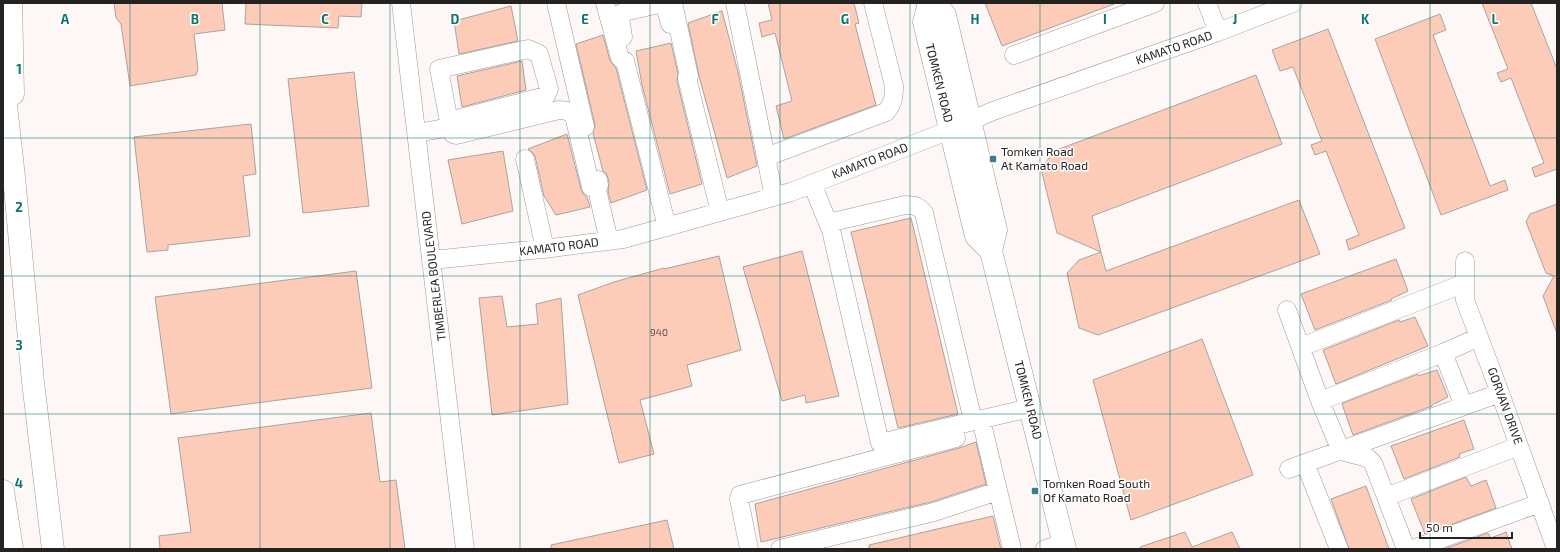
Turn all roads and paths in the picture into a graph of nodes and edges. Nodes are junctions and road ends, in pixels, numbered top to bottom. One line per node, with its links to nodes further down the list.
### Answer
1 (11, 3): 26 (main road)
2 (401, 3): 17 (street, TIMBERLEA BOULEVARD)
3 (556, 3): 28 (street)
4 (605, 3): 15 (street)
5 (673, 3): 19 (street)
6 (735, 3): 24 (street)
7 (873, 3): 24 (street)
8 (929, 3): 22 (main road, TOMKEN ROAD)
9 (935, 3): 20 (main road, TOMKEN ROAD)
10 (1155, 3): 14 (street)
11 (1207, 3): 13 (street)
12 (1293, 3): 13 (street, KAMATO ROAD)
13 (1218, 32): 20 (street, KAMATO ROAD)
14 (1014, 55)
15 (625, 62): 19 (street); 32 (street)
16 (439, 69): 17 (street); 21 (street); 21 (street)
17 (410, 74): 23 (street, TIMBERLEA BOULEVARD)
18 (3, 78): 26 (main road)
19 (687, 78): 30 (street)
20 (971, 122): 22 (street, KAMATO ROAD); 35 (main road, TOMKEN ROAD)
21 (449, 124): 23 (street); 28 (street)
22 (950, 130): 27 (street, KAMATO ROAD); 35 (main road, TOMKEN ROAD)
23 (417, 133): 36 (street, TIMBERLEA BOULEVARD)
24 (766, 157): 29 (street)
25 (525, 159): 34 (street)
26 (14, 177): 58 (main road)
27 (812, 184): 29 (street, KAMATO ROAD); 31 (street)
28 (597, 190): 33 (street)
29 (774, 197): 30 (street, KAMATO ROAD)
30 (720, 212): 32 (street, KAMATO ROAD)
31 (828, 223): 47 (street); 47 (street)
32 (667, 227): 33 (street, KAMATO ROAD)
33 (609, 241): 34 (street, KAMATO ROAD)
34 (545, 249): 36 (street, KAMATO ROAD)
35 (991, 251): 46 (main road, TOMKEN ROAD)
36 (432, 260): 59 (street, TIMBERLEA BOULEVARD)
37 (1465, 261): 38 (street, GORVAN DRIVE)
38 (1465, 283): 40 (street, GORVAN DRIVE); 41 (street)
39 (1287, 310): 41 (street)
40 (1479, 337): 42 (street); 43 (street, GORVAN DRIVE)
41 (1301, 347): 44 (street)
42 (1444, 353): 44 (street); 45 (street)
43 (1500, 393): 45 (street); 48 (street, GORVAN DRIVE)
44 (1320, 401): 49 (street)
45 (1464, 406): 49 (street)
46 (1031, 413): 47 (street); 56 (main road, TOMKEN ROAD)
47 (978, 426): 53 (street); 60 (street)
48 (1519, 446): 54 (street); 55 (street, GORVAN DRIVE)
49 (1341, 451): 50 (street); 54 (street)
50 (1305, 463): 51 (street); 63 (street)
51 (1289, 469)
52 (3, 491): 57 (main road)
53 (998, 491): 61 (street); 62 (street)
54 (1386, 498): 64 (street)
55 (1540, 503): 65 (street); 66 (street, GORVAN DRIVE)
56 (1058, 547)
57 (12, 549)
58 (53, 549)
59 (465, 549)
60 (749, 549)
61 (780, 549)
62 (1012, 549)
63 (1339, 549)
64 (1406, 549)
65 (1413, 549)
66 (1556, 549)

